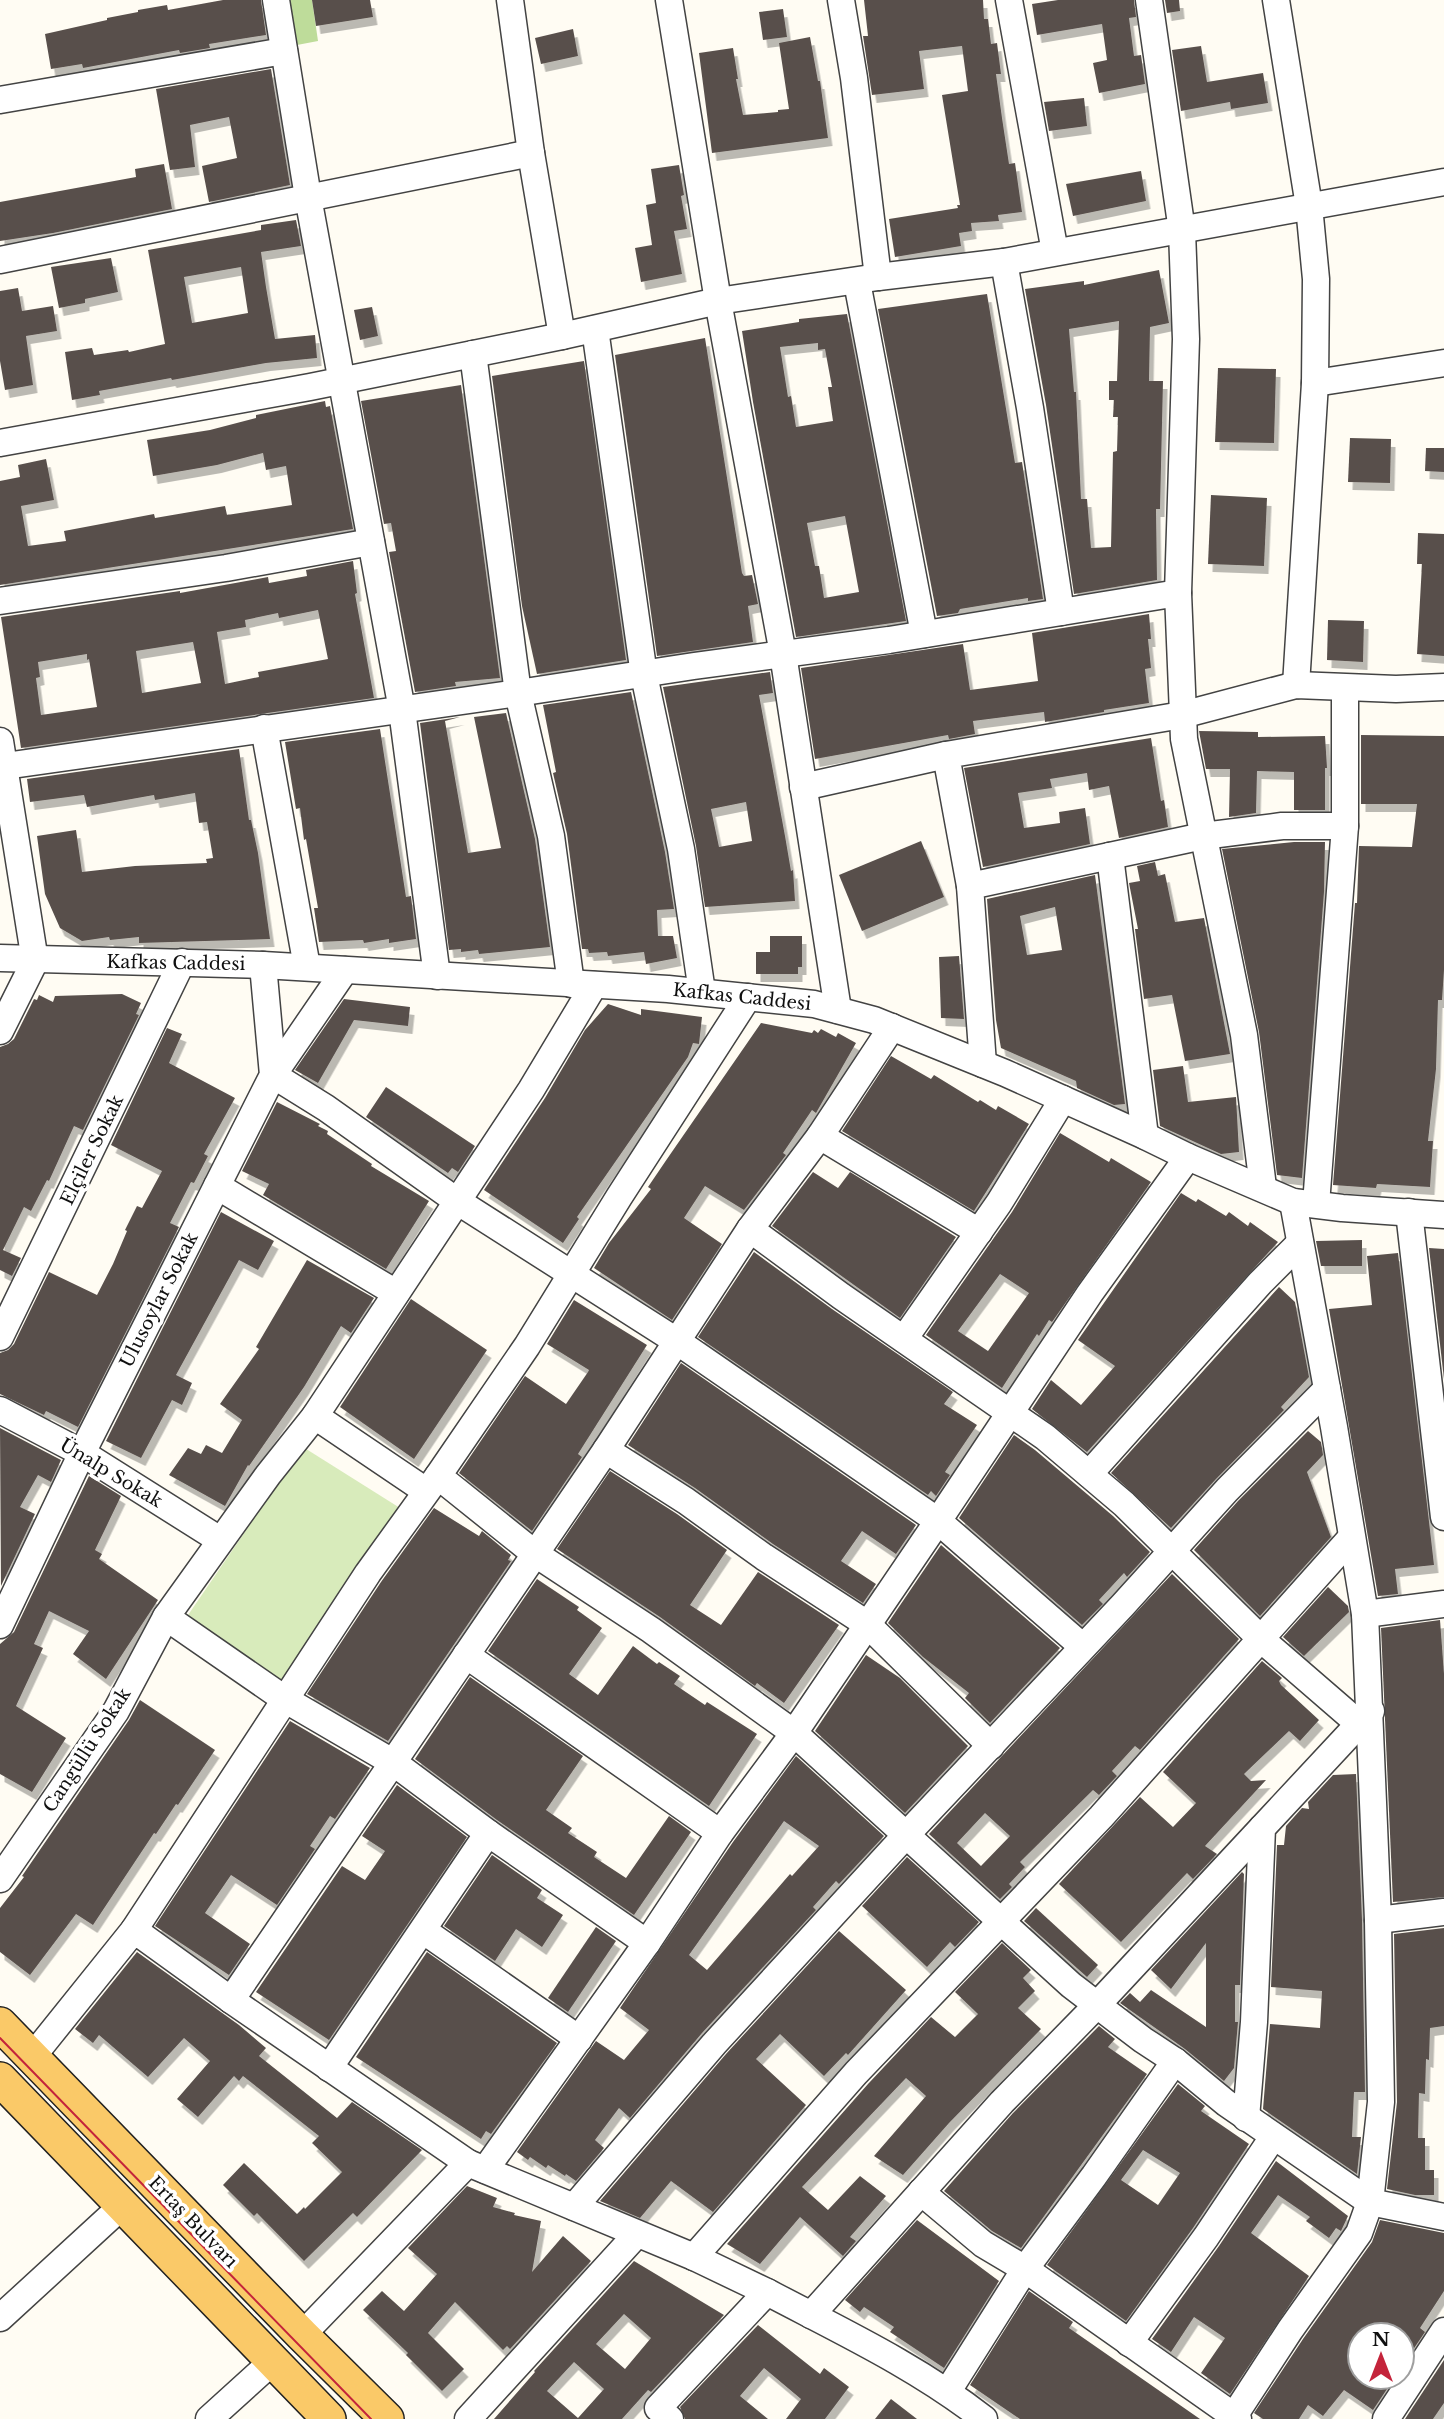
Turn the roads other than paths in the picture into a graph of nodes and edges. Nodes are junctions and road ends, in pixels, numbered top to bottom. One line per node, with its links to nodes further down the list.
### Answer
1 (276, 0): 8 (street)
2 (510, 0): 10 (street)
3 (669, 0): 19 (street)
4 (841, 0): 18 (street)
5 (1009, 0): 15 (street)
6 (1149, 0): 14 (street)
7 (1276, 0): 13 (street)
8 (284, 51): 9 (street); 12 (street)
9 (0, 100)
10 (531, 153): 12 (street); 21 (street)
11 (1444, 182): 13 (street)
12 (308, 197): 16 (street); 24 (street)
13 (1309, 206): 14 (street); 25 (street)
14 (1182, 231): 15 (street); 28 (street)
15 (1055, 252): 17 (street)
16 (0, 260)
17 (1004, 262): 18 (street); 30 (street)
18 (867, 280): 19 (street); 31 (street)
19 (718, 301): 20 (street); 32 (street)
20 (596, 329): 21 (street); 33 (street)
21 (562, 336): 22 (street)
22 (473, 354): 24 (street); 37 (street)
23 (1444, 363): 25 (street)
24 (343, 380): 26 (street); 27 (street)
25 (1315, 383): 34 (street)
26 (0, 443)
27 (371, 542): 29 (street); 38 (street)
28 (1178, 593): 30 (street); 39 (street)
29 (0, 601)
30 (1061, 612): 31 (street)
31 (925, 634): 32 (street)
32 (783, 654): 33 (street); 43 (street)
33 (644, 674): 37 (street); 56 (street)
34 (1296, 685): 36 (street); 39 (street)
35 (1444, 687): 36 (street)
36 (1345, 688): 44 (street)
37 (518, 693): 38 (street); 55 (street)
38 (402, 710): 40 (street); 54 (street)
39 (1182, 715): 42 (street); 45 (street)
40 (264, 728): 41 (street); 52 (street)
41 (2, 754): 49 (street)
42 (946, 755): 43 (street); 47 (street)
43 (803, 788): 58 (street)
44 (1345, 826): 45 (street); 70 (street)
45 (1203, 836): 46 (street); 68 (street)
46 (1110, 856): 47 (street); 65 (street)
47 (970, 886): 61 (street)
48 (0, 958): 49 (street, Kafkas Caddesi)
49 (35, 961): 50 (street, Kafkas Caddesi); 60 (street)
50 (181, 961): 51 (street, Kafkas Caddesi); 78 (street, Elçiler Sokak)
51 (263, 965): 52 (street, Kafkas Caddesi); 62 (street)
52 (307, 967): 53 (street, Kafkas Caddesi)
53 (345, 970): 54 (street, Kafkas Caddesi); 62 (street, Ulusoylar Sokak)
54 (437, 976): 55 (street, Kafkas Caddesi)
55 (582, 985): 56 (street, Kafkas Caddesi); 69 (street, Cangüllü Sokak)
56 (702, 992): 57 (street, Kafkas Caddesi)
57 (748, 998): 58 (street, Kafkas Caddesi); 76 (street)
58 (838, 1010): 59 (street, Kafkas Caddesi)
59 (892, 1027): 61 (street, Kafkas Caddesi); 64 (street)
60 (0, 1031)
61 (983, 1064): 63 (street, Kafkas Caddesi)
62 (273, 1075): 67 (street, Ulusoylar Sokak); 69 (street)
63 (1063, 1098): 65 (street, Kafkas Caddesi); 74 (street)
64 (820, 1136): 73 (street); 74 (street)
65 (1145, 1136): 66 (street, Kafkas Caddesi)
66 (1188, 1157): 68 (street, Kafkas Caddesi); 83 (street)
67 (217, 1186): 77 (street); 86 (street, Ulusoylar Sokak)
68 (1263, 1187): 70 (street, Kafkas Caddesi)
69 (457, 1201): 76 (street); 77 (street, Cangüllü Sokak)
70 (1305, 1203): 71 (street, Kafkas Caddesi); 75 (street)
71 (1409, 1212): 72 (street, Kafkas Caddesi); 89 (street)
72 (1444, 1215)
73 (750, 1229): 79 (street); 80 (street)
74 (978, 1232): 79 (street)
75 (1300, 1243): 81 (street); 87 (street)
76 (572, 1273): 80 (street); 88 (street)
77 (397, 1293): 84 (street, Cangüllü Sokak)
78 (0, 1337)
79 (904, 1339): 83 (street)
80 (678, 1342): 85 (street); 90 (street)
81 (1327, 1389): 91 (street); 93 (street)
82 (0, 1410): 86 (street, Ünalp Sokak)
83 (1010, 1411): 87 (street); 90 (street)
84 (315, 1416): 88 (street); 92 (street, Cangüllü Sokak)
85 (606, 1450): 94 (street); 98 (street)
86 (82, 1452): 92 (street, Ünalp Sokak); 99 (street, Ulusoylar Sokak)
87 (1088, 1474): 93 (street)
88 (432, 1484): 94 (street); 103 (street)
89 (1444, 1517)
90 (939, 1521): 98 (street); 101 (street)
91 (1351, 1538): 96 (street); 100 (street)
92 (220, 1540): 97 (street, Cangüllü Sokak)
93 (1172, 1551): 100 (street); 101 (street)
94 (534, 1553): 102 (street); 105 (street)
95 (1444, 1604): 96 (street)
96 (1365, 1614): 104 (street)
97 (166, 1617): 103 (street); 112 (street, Cangüllü Sokak)
98 (867, 1624): 105 (street); 106 (street)
99 (0, 1625)
100 (1262, 1640): 104 (street); 115 (street)
101 (1083, 1647): 106 (street)
102 (466, 1655): 107 (street); 110 (street)
103 (286, 1700): 107 (street); 116 (street)
104 (1365, 1717): 108 (street); 114 (street)
105 (794, 1732): 110 (street); 111 (street)
106 (991, 1746): 111 (street)
107 (394, 1763): 109 (street); 119 (street)
108 (1262, 1828): 120 (street); 127 (street)
109 (488, 1833): 117 (street); 118 (street)
110 (720, 1833): 118 (street)
111 (907, 1834): 115 (street); 133 (street)
112 (0, 1879)
113 (1444, 1912): 114 (street)
114 (1378, 1920): 131 (street)
115 (1002, 1921): 120 (street); 136 (street)
116 (134, 1930): 119 (street); 123 (street)
117 (424, 1931): 122 (street); 125 (street)
118 (647, 1943): 122 (street)
119 (231, 2000): 125 (street)
120 (1097, 2006): 124 (street); 130 (street)
121 (0, 2024): 123 (main road, Ertaş Bulvarı)
122 (579, 2039): 129 (street)
123 (32, 2057): 142 (main road, Ertaş Bulvarı)
124 (1175, 2061): 127 (street); 137 (street)
125 (329, 2068): 129 (street)
126 (0, 2079): 132 (main road)
127 (1246, 2118): 128 (street)
128 (1273, 2137): 131 (street); 143 (street)
129 (476, 2166): 133 (street); 142 (street)
130 (921, 2192): 137 (street); 139 (street)
131 (1370, 2202): 134 (street); 147 (street)
132 (122, 2206): 140 (street); 144 (main road)
133 (574, 2207): 135 (street)
134 (1444, 2217)
135 (638, 2234): 136 (street); 151 (street)
136 (694, 2256): 138 (street)
137 (1025, 2269): 143 (street); 145 (street)
138 (767, 2292): 139 (street); 146 (street)
139 (811, 2315): 145 (street)
140 (0, 2318)
141 (1444, 2331): 153 (street)
142 (302, 2335): 150 (main road, Ertaş Bulvarı)
143 (1129, 2343): 147 (street)
144 (273, 2361): 148 (street); 149 (main road)
145 (948, 2391): 152 (street)
146 (659, 2415)
147 (1235, 2418)
148 (209, 2419)
149 (329, 2419)
150 (387, 2419)
151 (468, 2419)
152 (984, 2419)
153 (1386, 2419)

